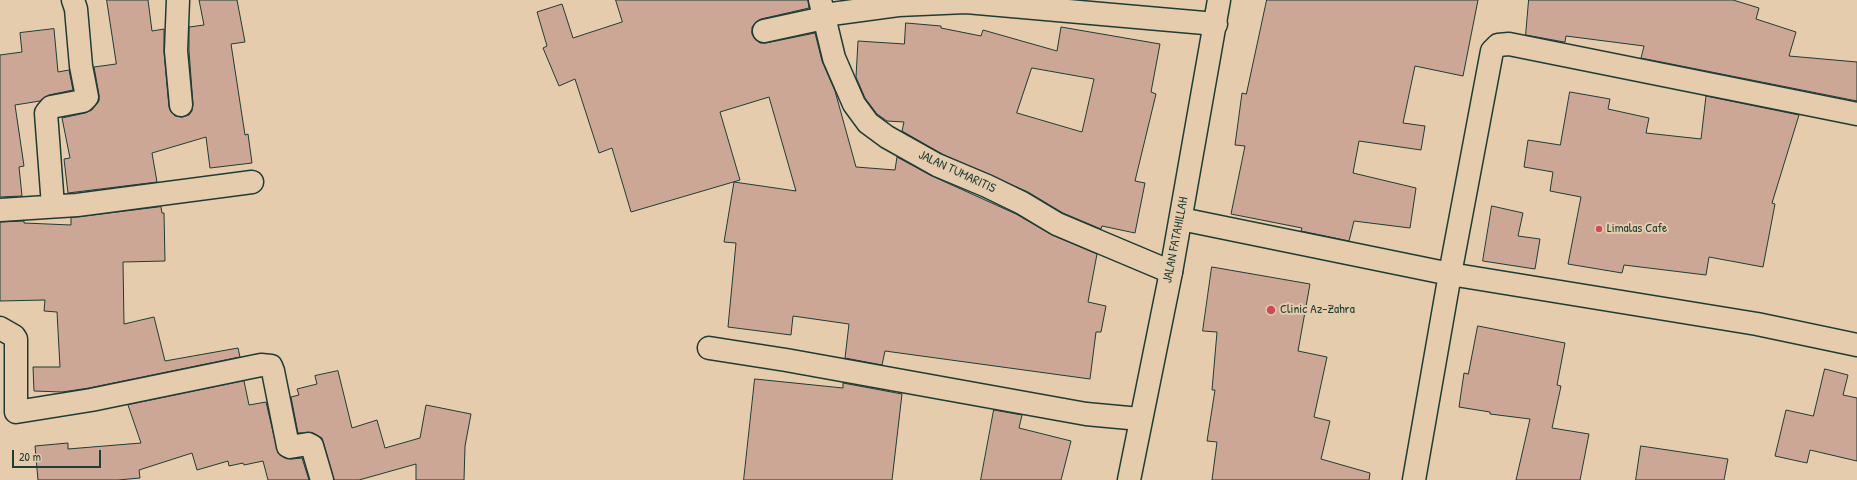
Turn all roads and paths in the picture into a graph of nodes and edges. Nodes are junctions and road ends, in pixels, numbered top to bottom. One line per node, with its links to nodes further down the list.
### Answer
1 (74, 0): 10 (street)
2 (178, 0): 7 (street)
3 (1220, 0): 5 (street, JALAN FATAHILLAH)
4 (822, 11): 5 (street); 6 (street); 13 (street, JALAN TUMARITIS)
5 (1216, 24): 12 (street, JALAN FATAHILLAH)
6 (764, 32)
7 (181, 104)
8 (1857, 114): 14 (street)
9 (252, 182): 10 (street)
10 (52, 206): 11 (street)
11 (0, 210)
12 (1180, 220): 13 (street, JALAN FATAHILLAH); 14 (street)
13 (1171, 272): 19 (street, JALAN FATAHILLAH)
14 (1450, 274): 16 (street); 22 (street)
15 (0, 328): 18 (street)
16 (1857, 345)
17 (709, 348): 19 (street)
18 (8, 413): 20 (street)
19 (1140, 419): 21 (street, JALAN FATAHILLAH)
20 (322, 480)
21 (1129, 480)
22 (1414, 480)

